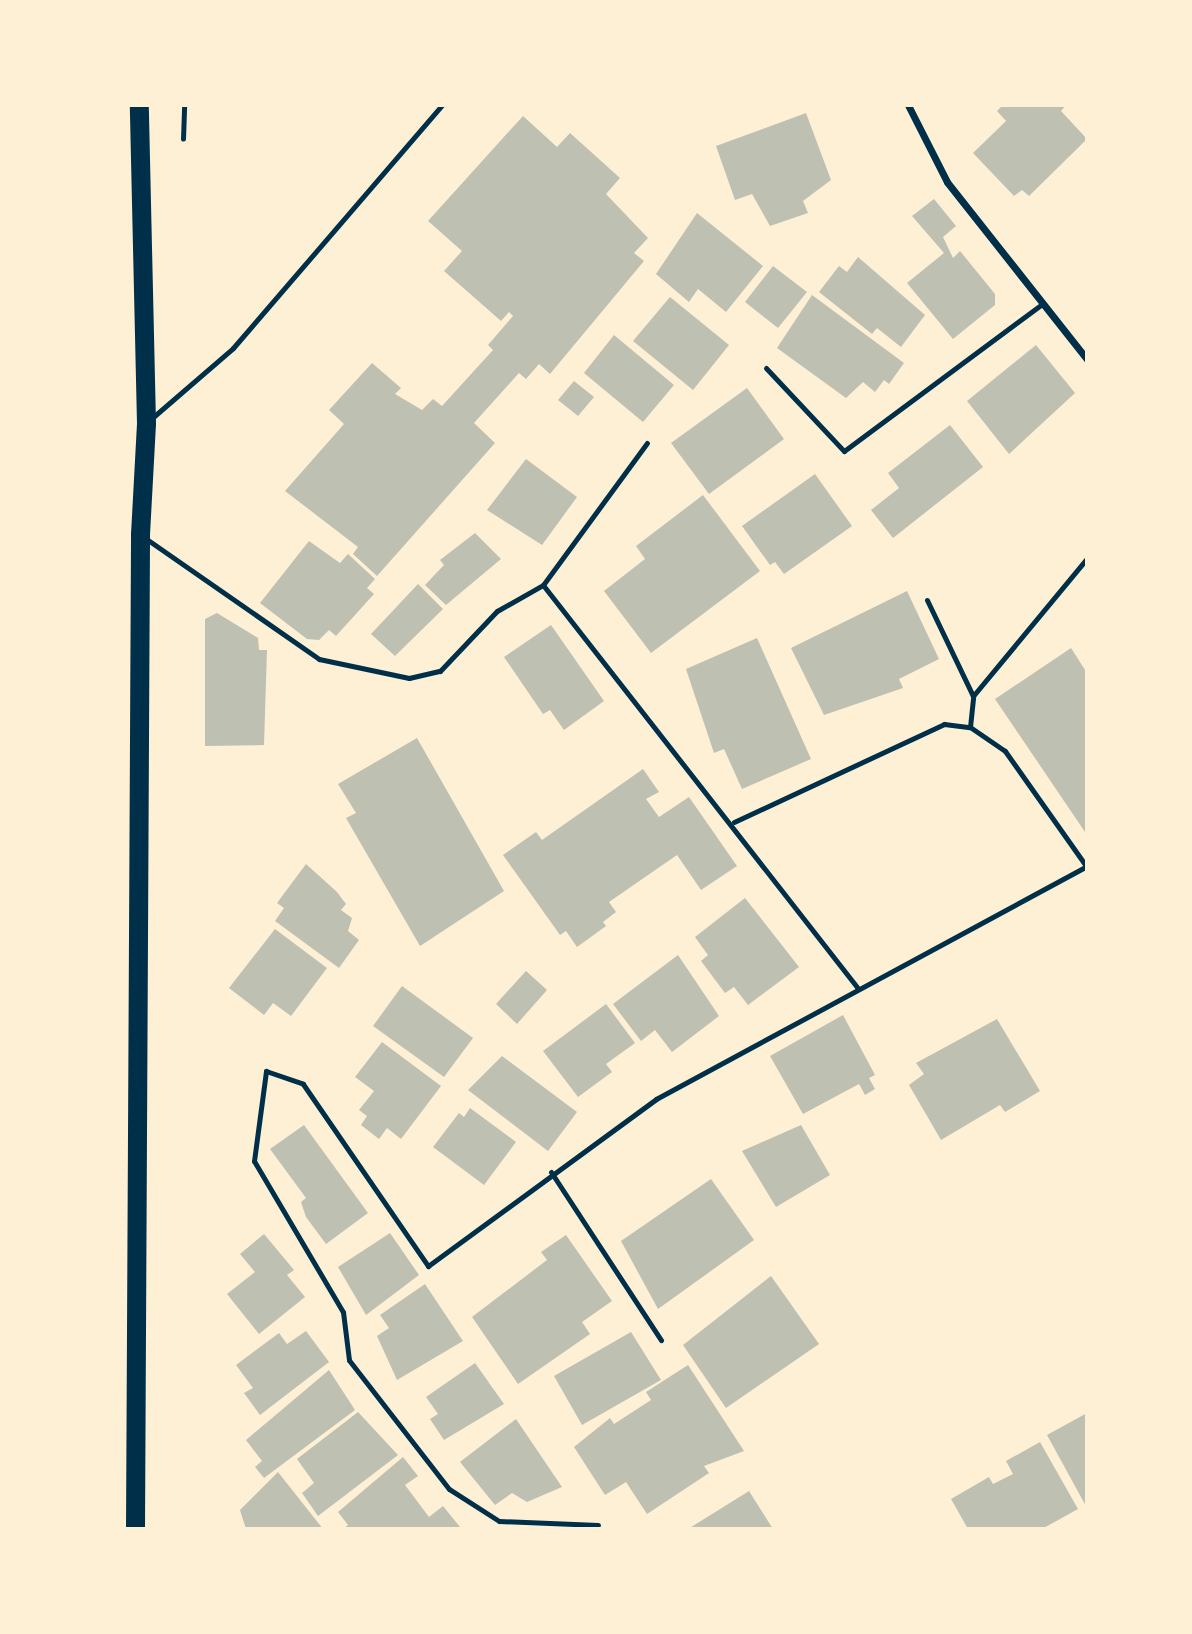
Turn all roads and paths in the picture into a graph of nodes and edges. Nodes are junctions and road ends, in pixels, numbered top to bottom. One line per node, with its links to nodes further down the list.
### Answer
1 (139, 105): 7 (highway)
2 (442, 105): 7 (lane)
3 (908, 105): 4 (street)
4 (1043, 303): 5 (street); 6 (lane)
5 (1087, 359)
6 (766, 368)
7 (146, 423): 9 (highway)
8 (647, 443): 11 (lane)
9 (139, 534): 11 (lane); 21 (highway)
10 (1087, 558): 13 (lane)
11 (543, 585): 15 (lane)
12 (927, 600): 13 (lane)
13 (972, 696): 14 (lane)
14 (970, 727): 15 (lane); 16 (lane)
15 (734, 822): 17 (lane)
16 (1086, 866): 17 (lane)
17 (857, 986): 18 (lane)
18 (551, 1172): 19 (lane); 20 (lane)
19 (661, 1340)
20 (598, 1525)
21 (135, 1529)

